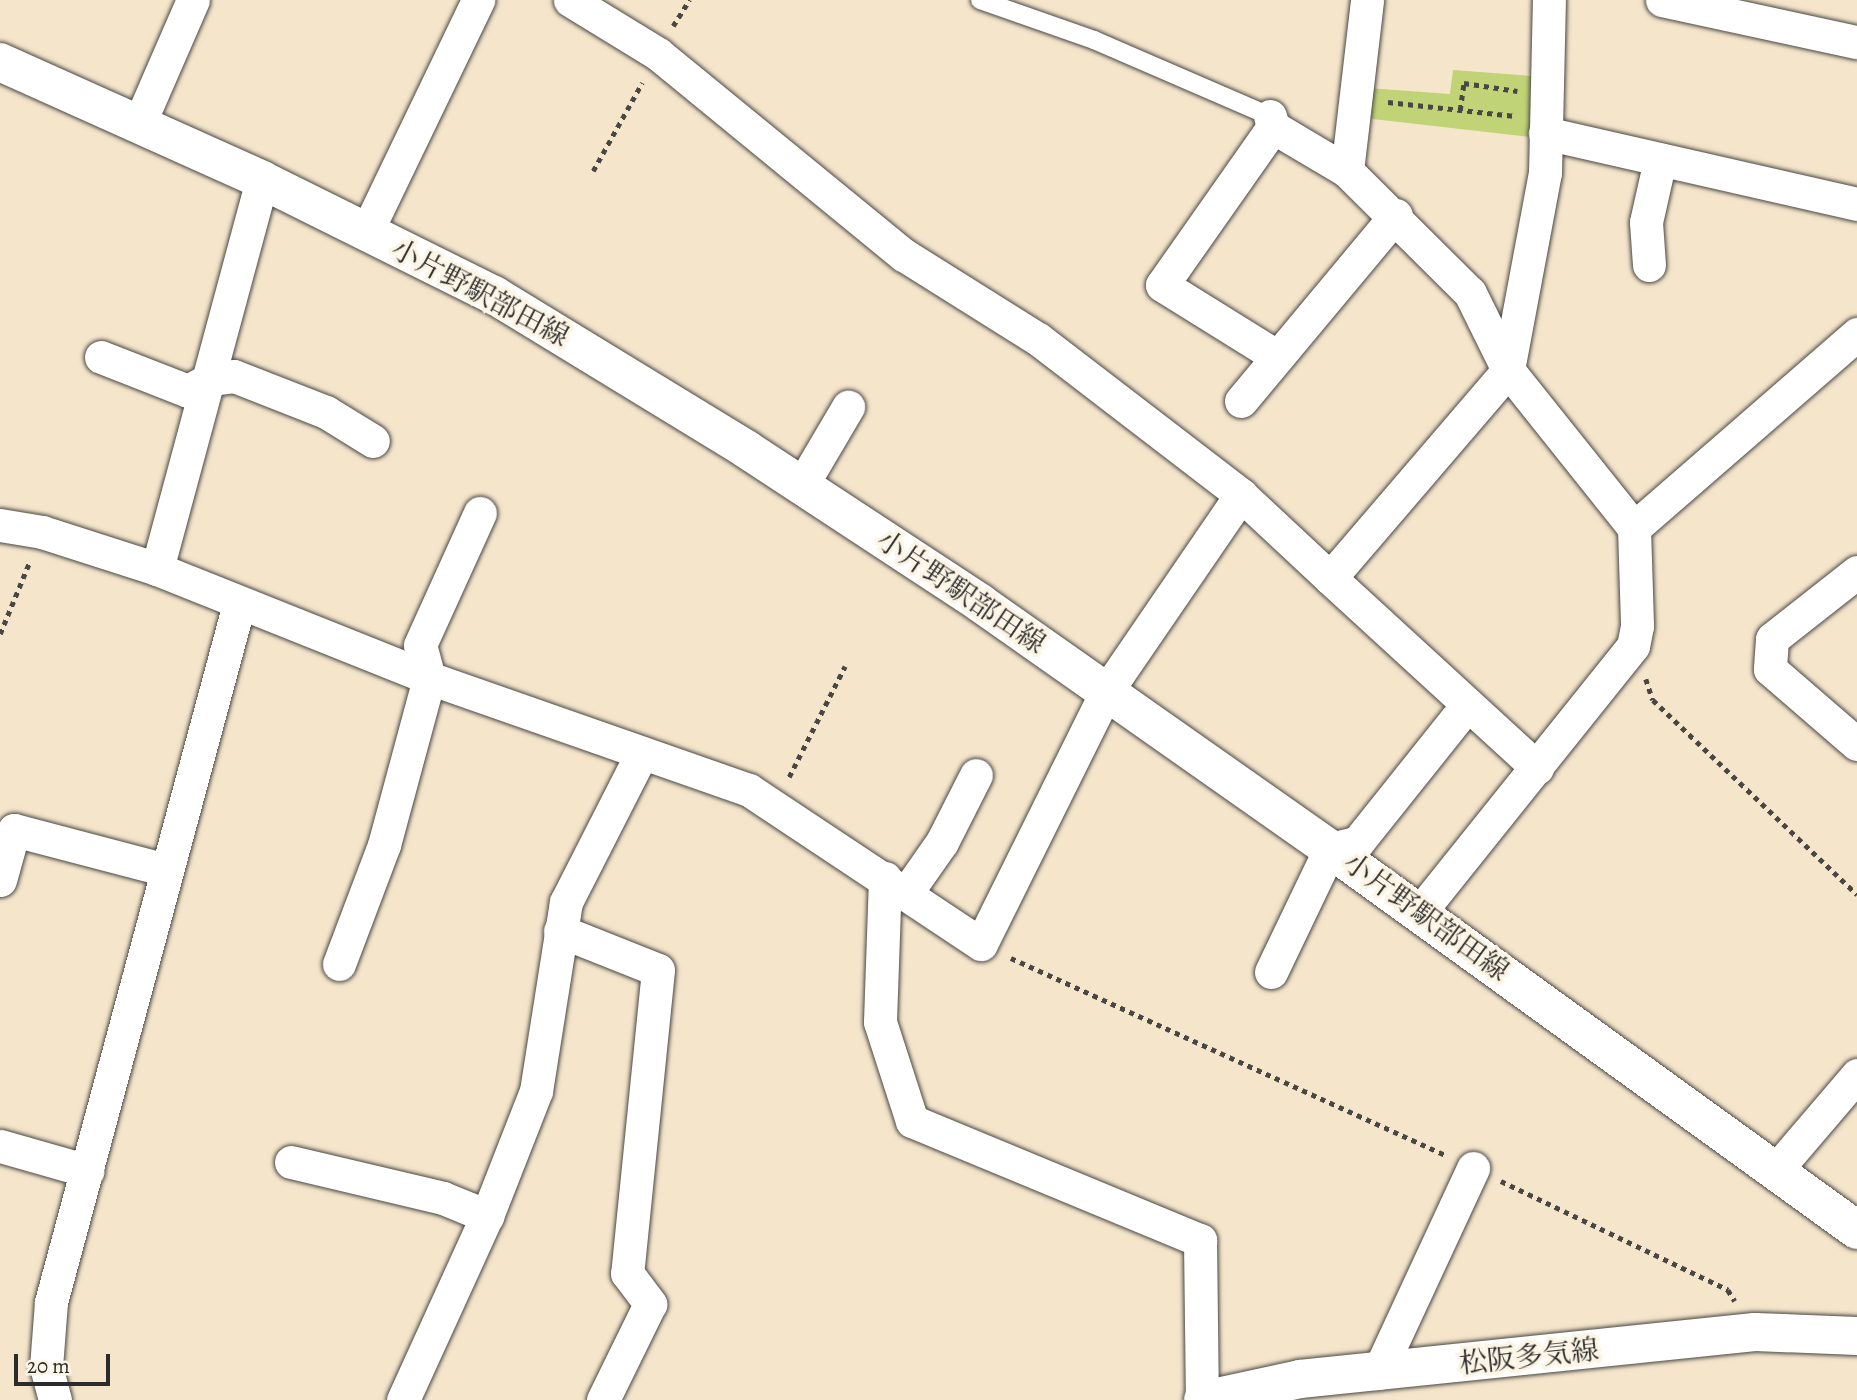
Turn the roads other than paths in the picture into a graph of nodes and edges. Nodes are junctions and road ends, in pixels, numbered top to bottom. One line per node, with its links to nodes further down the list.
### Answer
1 (193, 0): 11 (street)
2 (478, 0): 18 (street)
3 (570, 0): 29 (street)
4 (979, 0): 10 (lane)
5 (1367, 0): 14 (street)
6 (1549, 0): 12 (street)
7 (1662, 0): 8 (street)
8 (1857, 42)
9 (0, 62): 11 (main road, 小片野駅部田線)
10 (1272, 121): 14 (street); 21 (street)
11 (139, 124): 15 (main road, 小片野駅部田線)
12 (1545, 133): 13 (street); 23 (street)
13 (1660, 160): 16 (street); 19 (street)
14 (1347, 171): 17 (street)
15 (262, 180): 18 (main road, 小片野駅部田線); 24 (street)
16 (1857, 204)
17 (1396, 215): 21 (street); 23 (street)
18 (366, 233): 28 (main road, 小片野駅部田線)
19 (1649, 265)
20 (1857, 334): 32 (street)
21 (1276, 356): 25 (street)
22 (101, 357): 24 (street)
23 (1508, 370): 32 (street); 35 (street)
24 (210, 379): 27 (street); 33 (street)
25 (1241, 401)
26 (848, 407): 28 (street)
27 (373, 441)
28 (802, 485): 38 (main road, 小片野駅部田線)
29 (1241, 495): 35 (street); 38 (street)
30 (480, 513): 37 (street)
31 (0, 525): 33 (street)
32 (1634, 528): 42 (street)
33 (157, 569): 36 (street)
34 (1857, 572): 40 (street)
35 (1330, 578): 42 (street)
36 (239, 604): 37 (street); 45 (street)
37 (429, 678): 41 (street); 50 (street)
38 (1106, 692): 44 (main road, 小片野駅部田線); 47 (street)
39 (1456, 719): 44 (street)
40 (1857, 744)
41 (642, 753): 47 (street); 49 (street)
42 (1537, 768): 48 (street)
43 (976, 775): 47 (street)
44 (1330, 849): 48 (main road, 小片野駅部田線); 51 (street)
45 (167, 870): 46 (street); 57 (street)
46 (0, 880)
47 (896, 885): 66 (street)
48 (1420, 912): 56 (main road, 小片野駅部田線)
49 (559, 931): 58 (street); 65 (street)
50 (338, 964)
51 (1271, 972)
52 (1857, 1075): 56 (street)
53 (0, 1146): 57 (street)
54 (291, 1162): 58 (street)
55 (1473, 1168): 61 (street)
56 (1776, 1170): 59 (main road, 小片野駅部田線)
57 (88, 1171): 63 (street)
58 (487, 1216): 64 (street)
59 (1857, 1230)
60 (1857, 1336): 61 (main road, 松阪多気線)
61 (1378, 1373): 62 (main road, 松阪多気線)
62 (1301, 1390): 66 (main road, 松阪多気線)
63 (55, 1400)
64 (403, 1400)
65 (603, 1400)
66 (1202, 1400)

